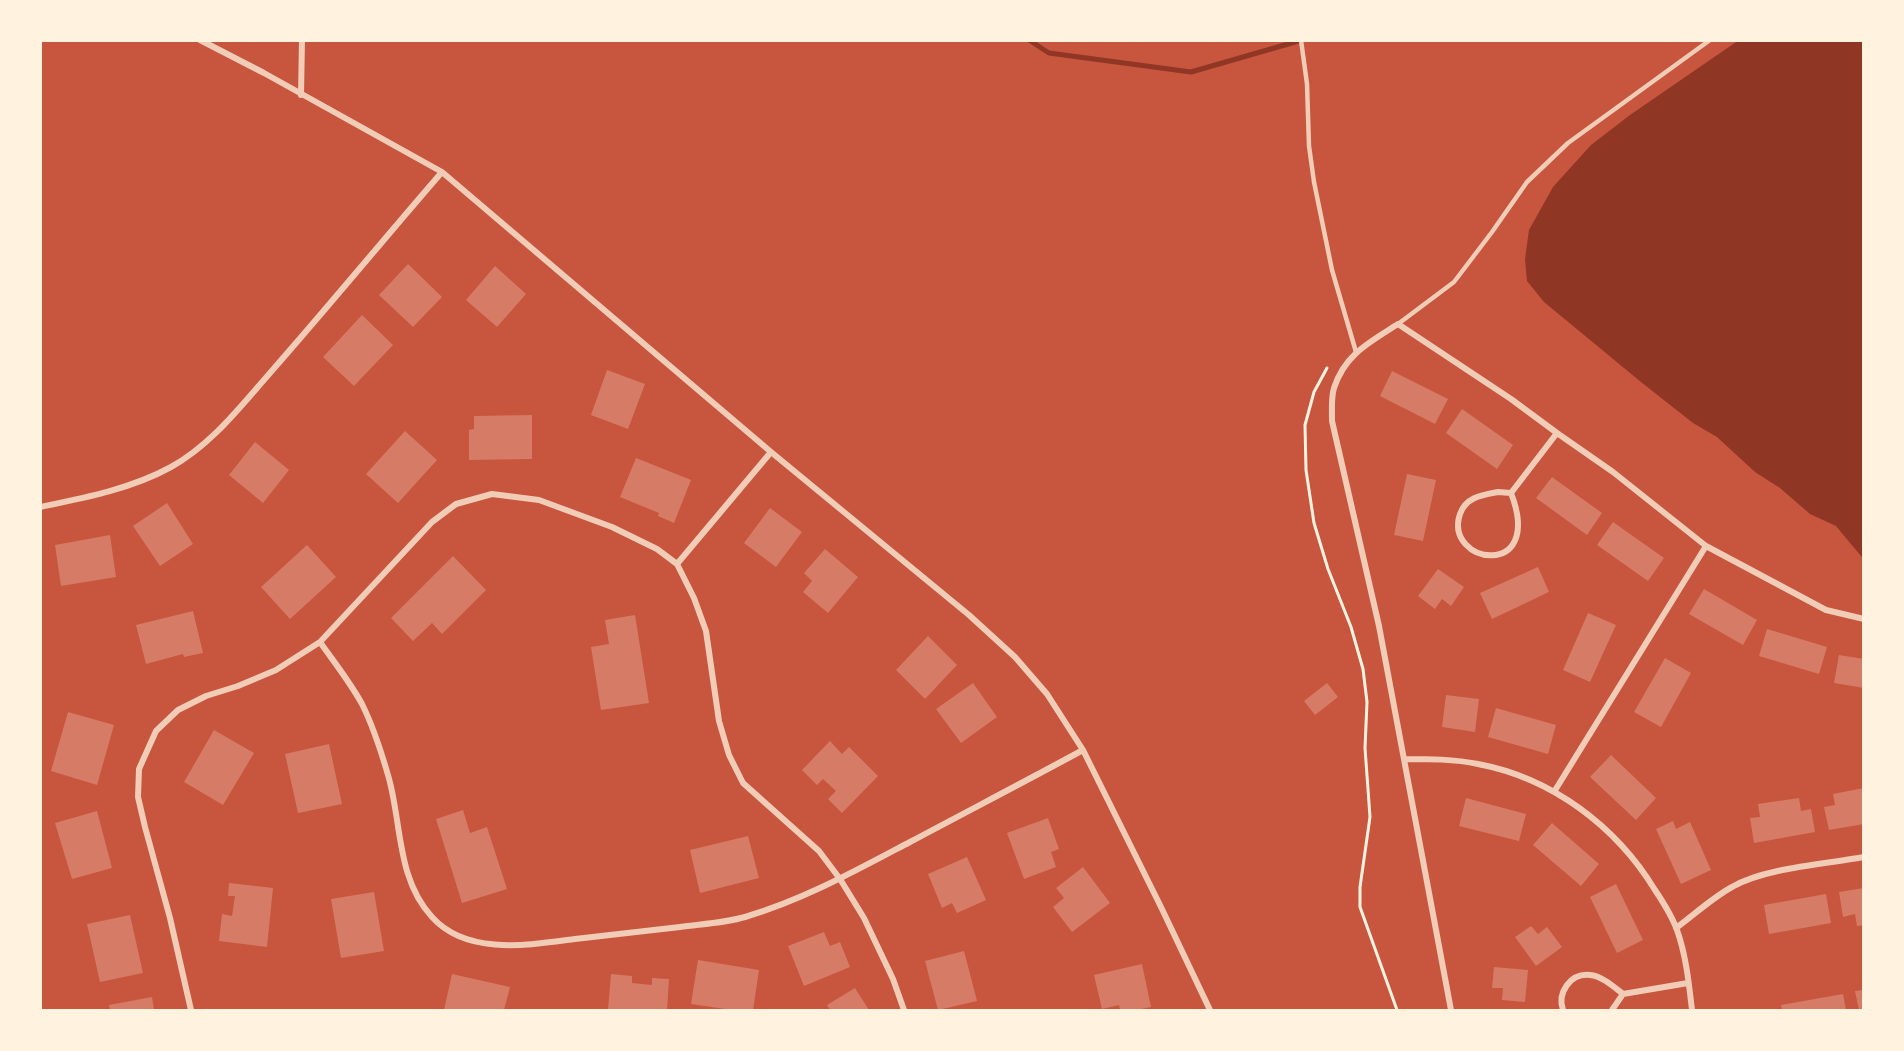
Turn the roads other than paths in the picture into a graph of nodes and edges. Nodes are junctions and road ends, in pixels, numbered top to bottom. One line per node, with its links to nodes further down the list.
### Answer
1 (200, 40): 5 (street)
2 (302, 40): 5 (street)
3 (1301, 40): 8 (lane)
4 (1710, 40): 7 (lane)
5 (301, 95): 6 (street)
6 (442, 172): 10 (street); 12 (street)
7 (1398, 324): 8 (street); 9 (street)
8 (1356, 352): 18 (street)
9 (1557, 433): 11 (street); 13 (street)
10 (771, 452): 14 (street); 17 (street)
11 (1512, 493): 11 (street)
12 (40, 507)
13 (1706, 546): 15 (street); 19 (street)
14 (677, 564): 16 (street); 21 (street)
15 (1863, 619)
16 (320, 642): 21 (street); 25 (street)
17 (1083, 750): 21 (street); 27 (street)
18 (1405, 759): 19 (street); 28 (street)
19 (1554, 792): 22 (street)
20 (1863, 857): 22 (street)
21 (840, 879): 26 (street)
22 (1676, 928): 23 (street)
23 (1688, 983): 24 (street); 31 (street)
24 (1623, 994): 29 (street); 30 (street)
25 (191, 1011)
26 (904, 1011)
27 (1210, 1011)
28 (1451, 1011)
29 (1563, 1011)
30 (1612, 1011)
31 (1692, 1011)

